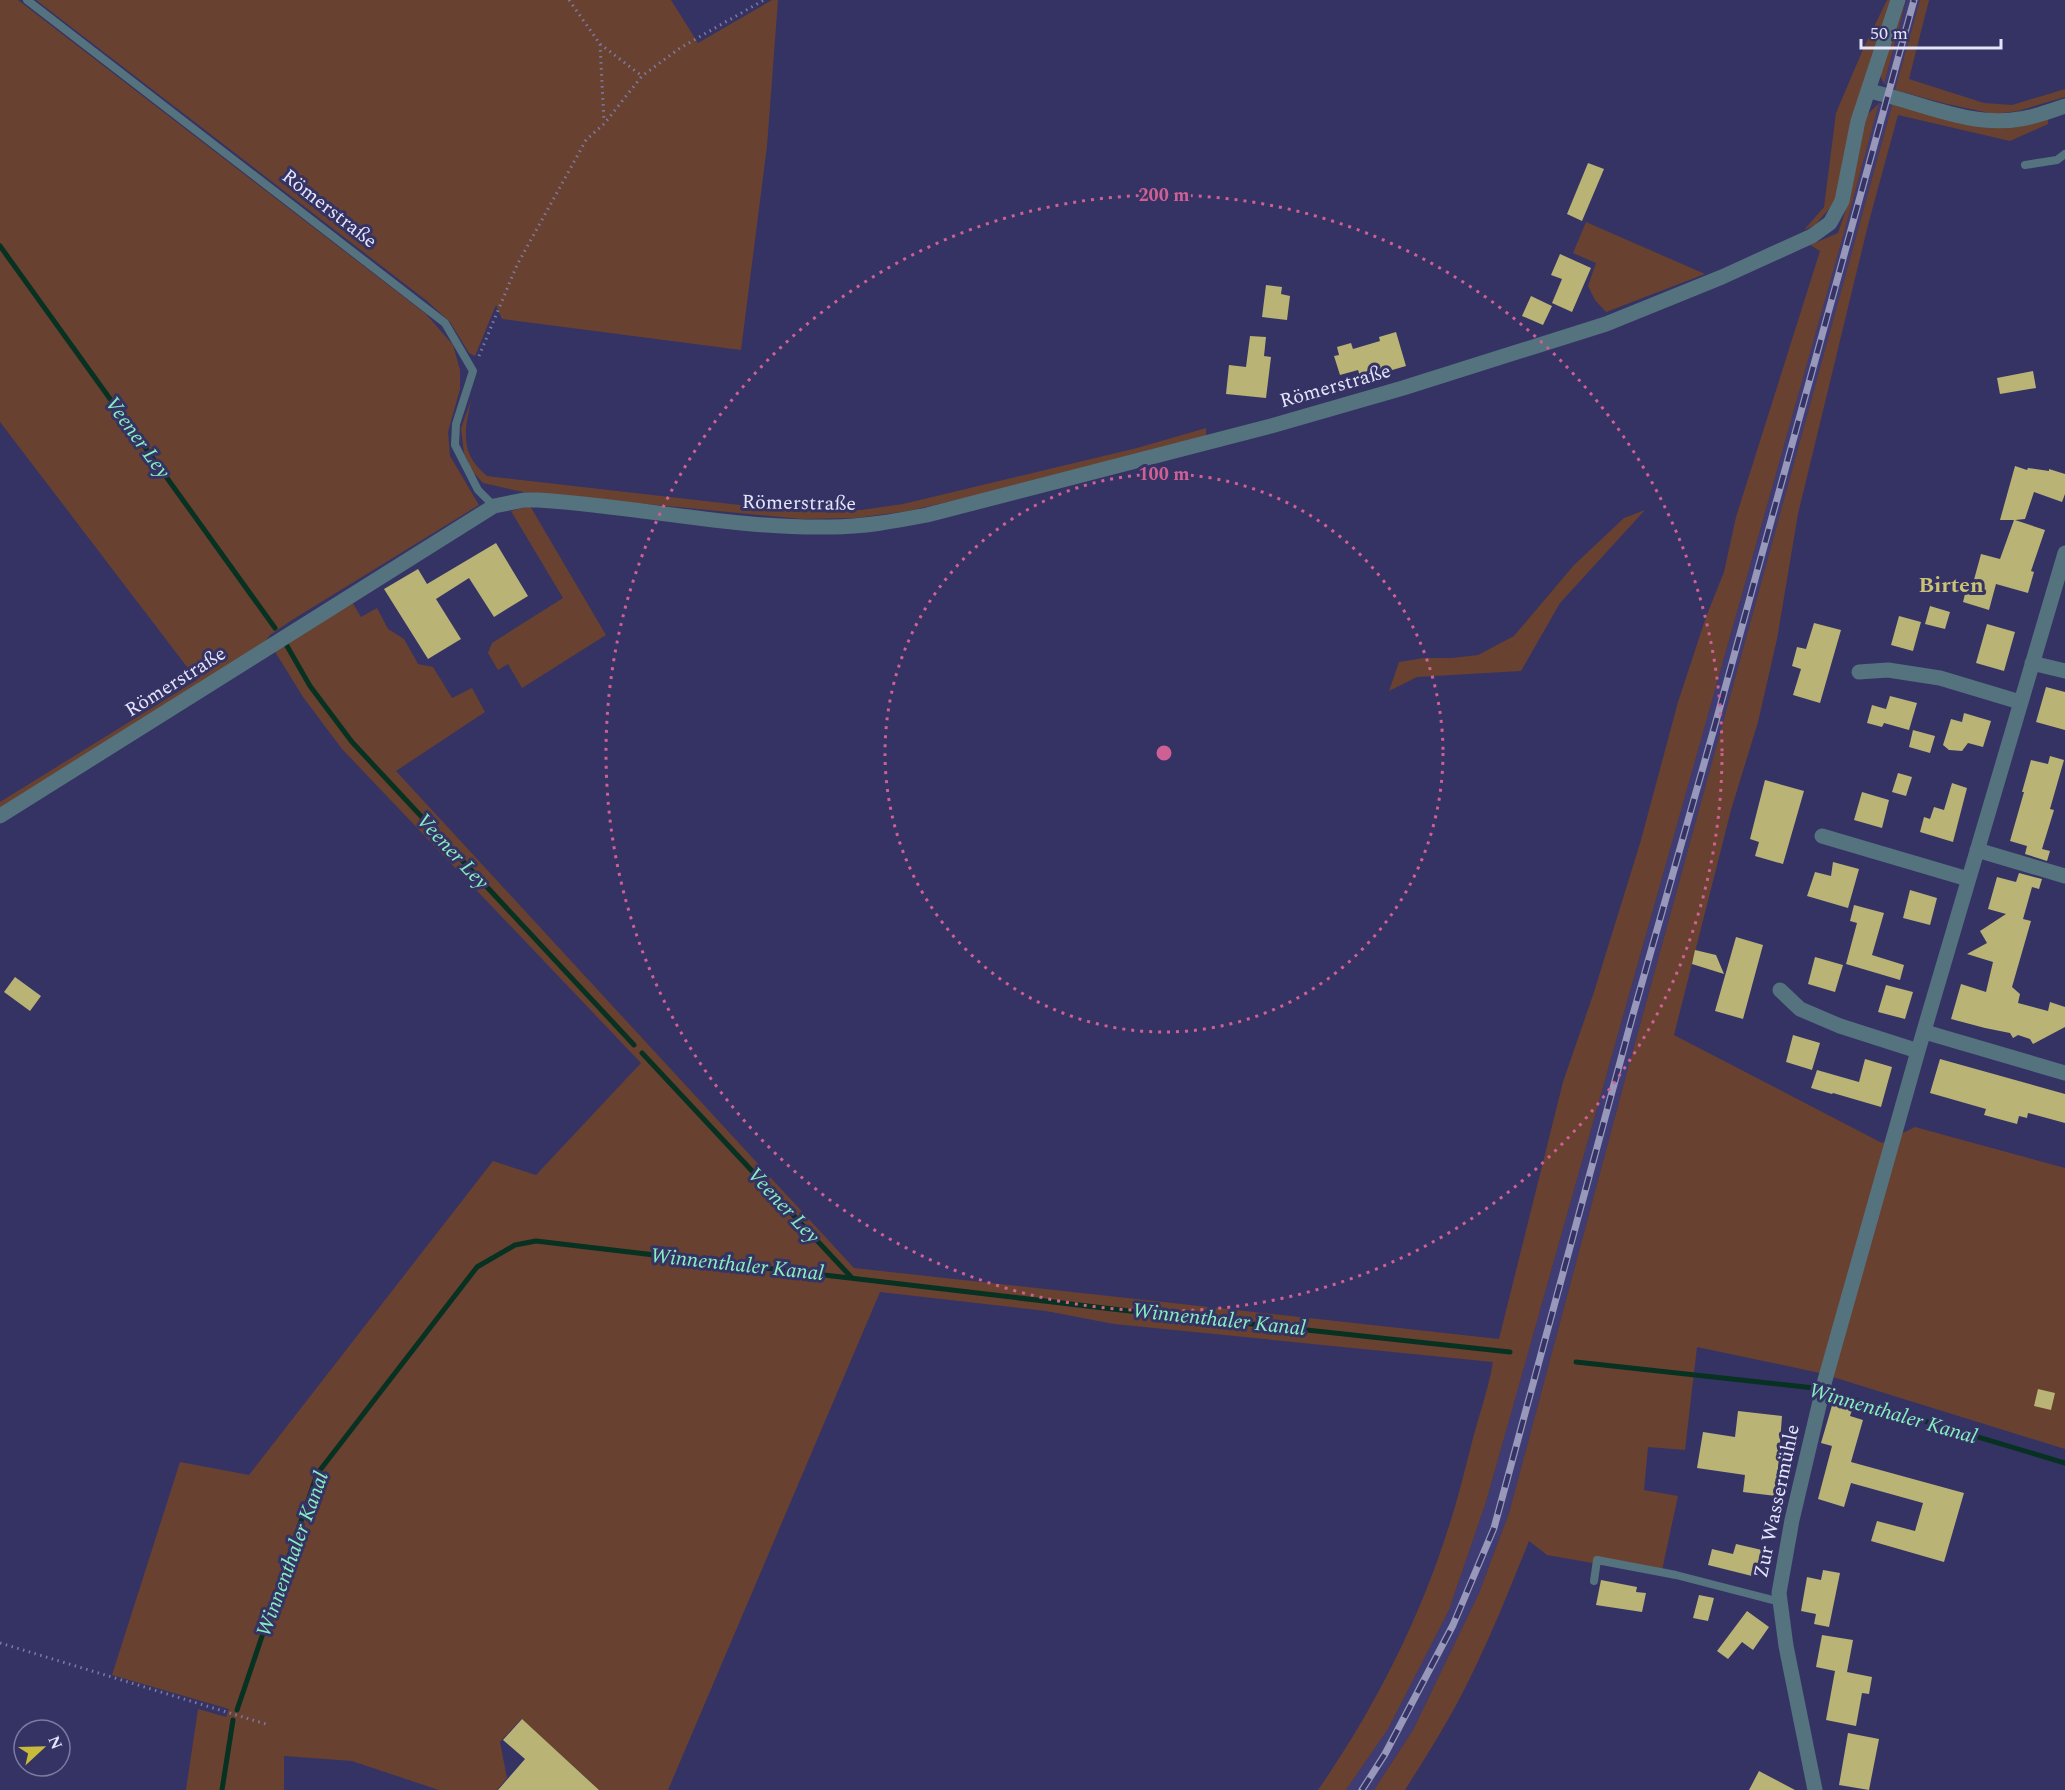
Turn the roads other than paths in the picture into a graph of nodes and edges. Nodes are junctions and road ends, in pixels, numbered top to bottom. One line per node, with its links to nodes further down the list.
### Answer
1 (27, 0): 7 (lane, Römerstraße)
2 (1898, 0): 3 (street, Römerstraße)
3 (1869, 91): 4 (street); 7 (street, Römerstraße)
4 (2065, 106)
5 (2065, 154): 6 (lane)
6 (2025, 165)
7 (494, 506): 13 (street, Römerstraße)
8 (2065, 553): 9 (street, Zur Wassermühle)
9 (2032, 663): 10 (street); 12 (street, Zur Wassermühle)
10 (2065, 671)
11 (1859, 672): 12 (street)
12 (2020, 702): 15 (street, Zur Wassermühle)
13 (0, 816)
14 (1822, 836): 17 (street)
15 (1977, 850): 16 (street); 17 (street, Zur Wassermühle)
16 (2065, 876)
17 (1968, 879): 19 (street, Zur Wassermühle)
18 (1780, 990): 20 (street)
19 (1925, 1032): 20 (street, Zur Wassermühle); 21 (street)
20 (1918, 1051): 23 (street, Zur Wassermühle)
21 (2065, 1072)
22 (1594, 1581): 23 (lane)
23 (1780, 1602): 24 (street, Zur Wassermühle)
24 (1815, 1790)

